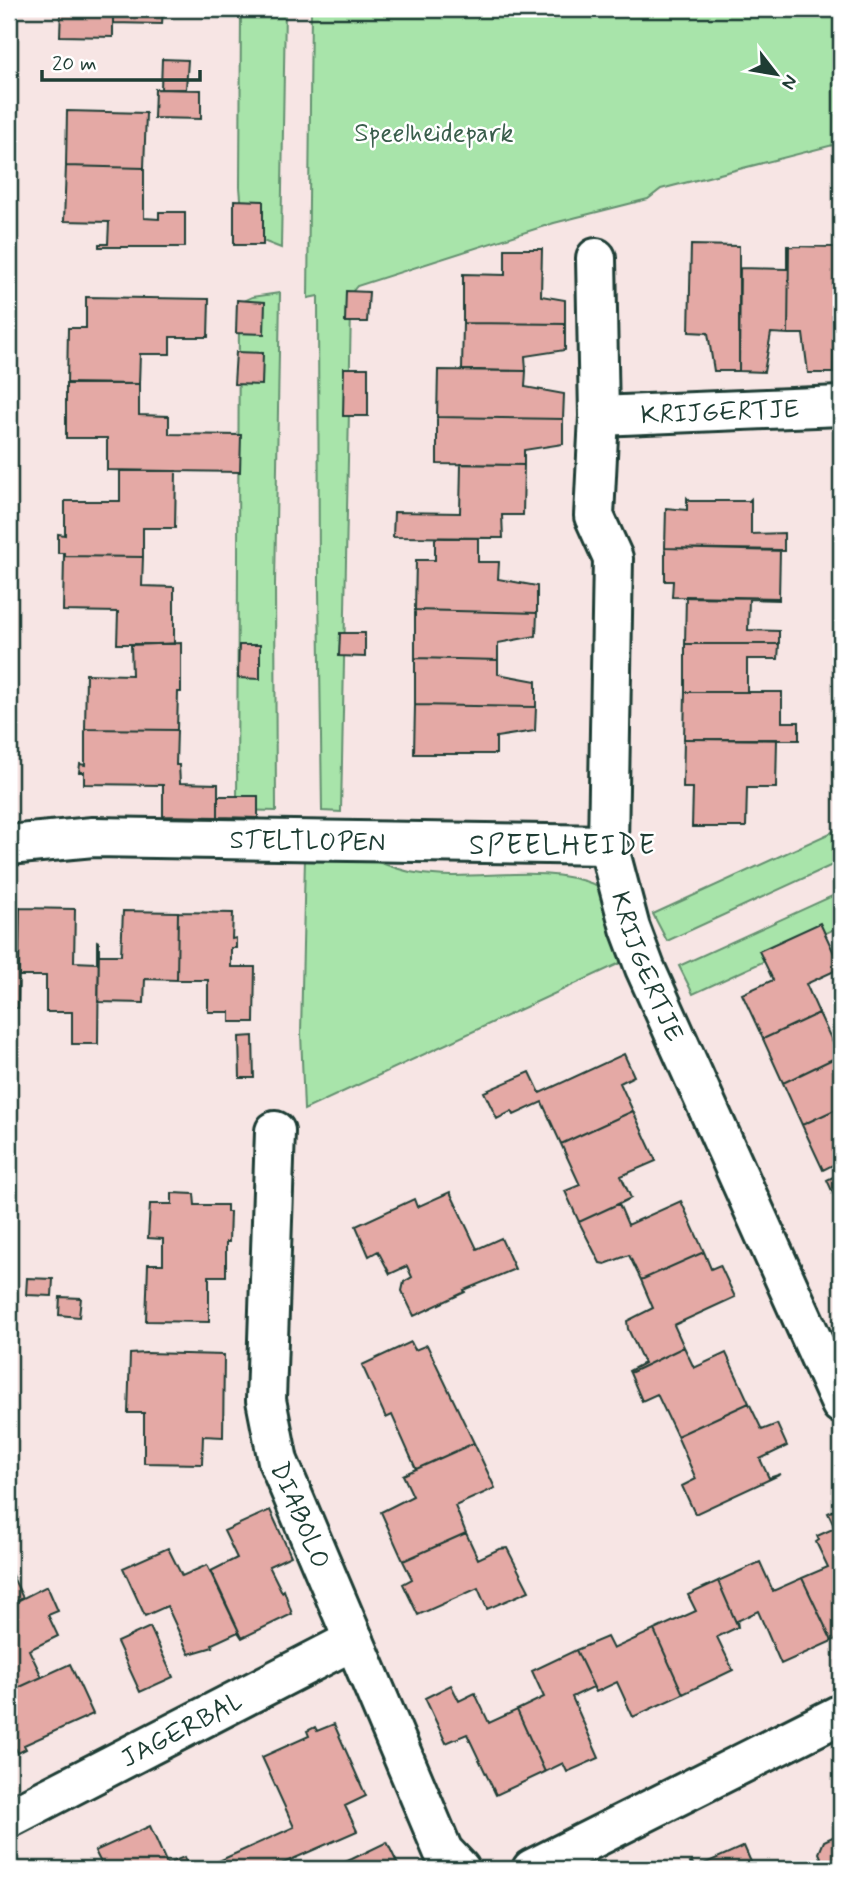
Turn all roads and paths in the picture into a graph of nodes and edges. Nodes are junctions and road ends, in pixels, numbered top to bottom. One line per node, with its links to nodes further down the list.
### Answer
1 (596, 258): 3 (street, KRIJGERTJE)
2 (841, 405): 3 (street, KRIJGERTJE)
3 (599, 416): 5 (street, KRIJGERTJE)
4 (9, 845): 5 (street, STELTLOPEN)
5 (608, 845): 7 (street, KRIJGERTJE)
6 (275, 1131): 8 (street, DIABOLO)
7 (841, 1404)
8 (354, 1640): 10 (street, JAGERBAL); 11 (street, DIABOLO)
9 (841, 1714): 12 (street)
10 (9, 1818)
11 (460, 1869)
12 (533, 1869)

